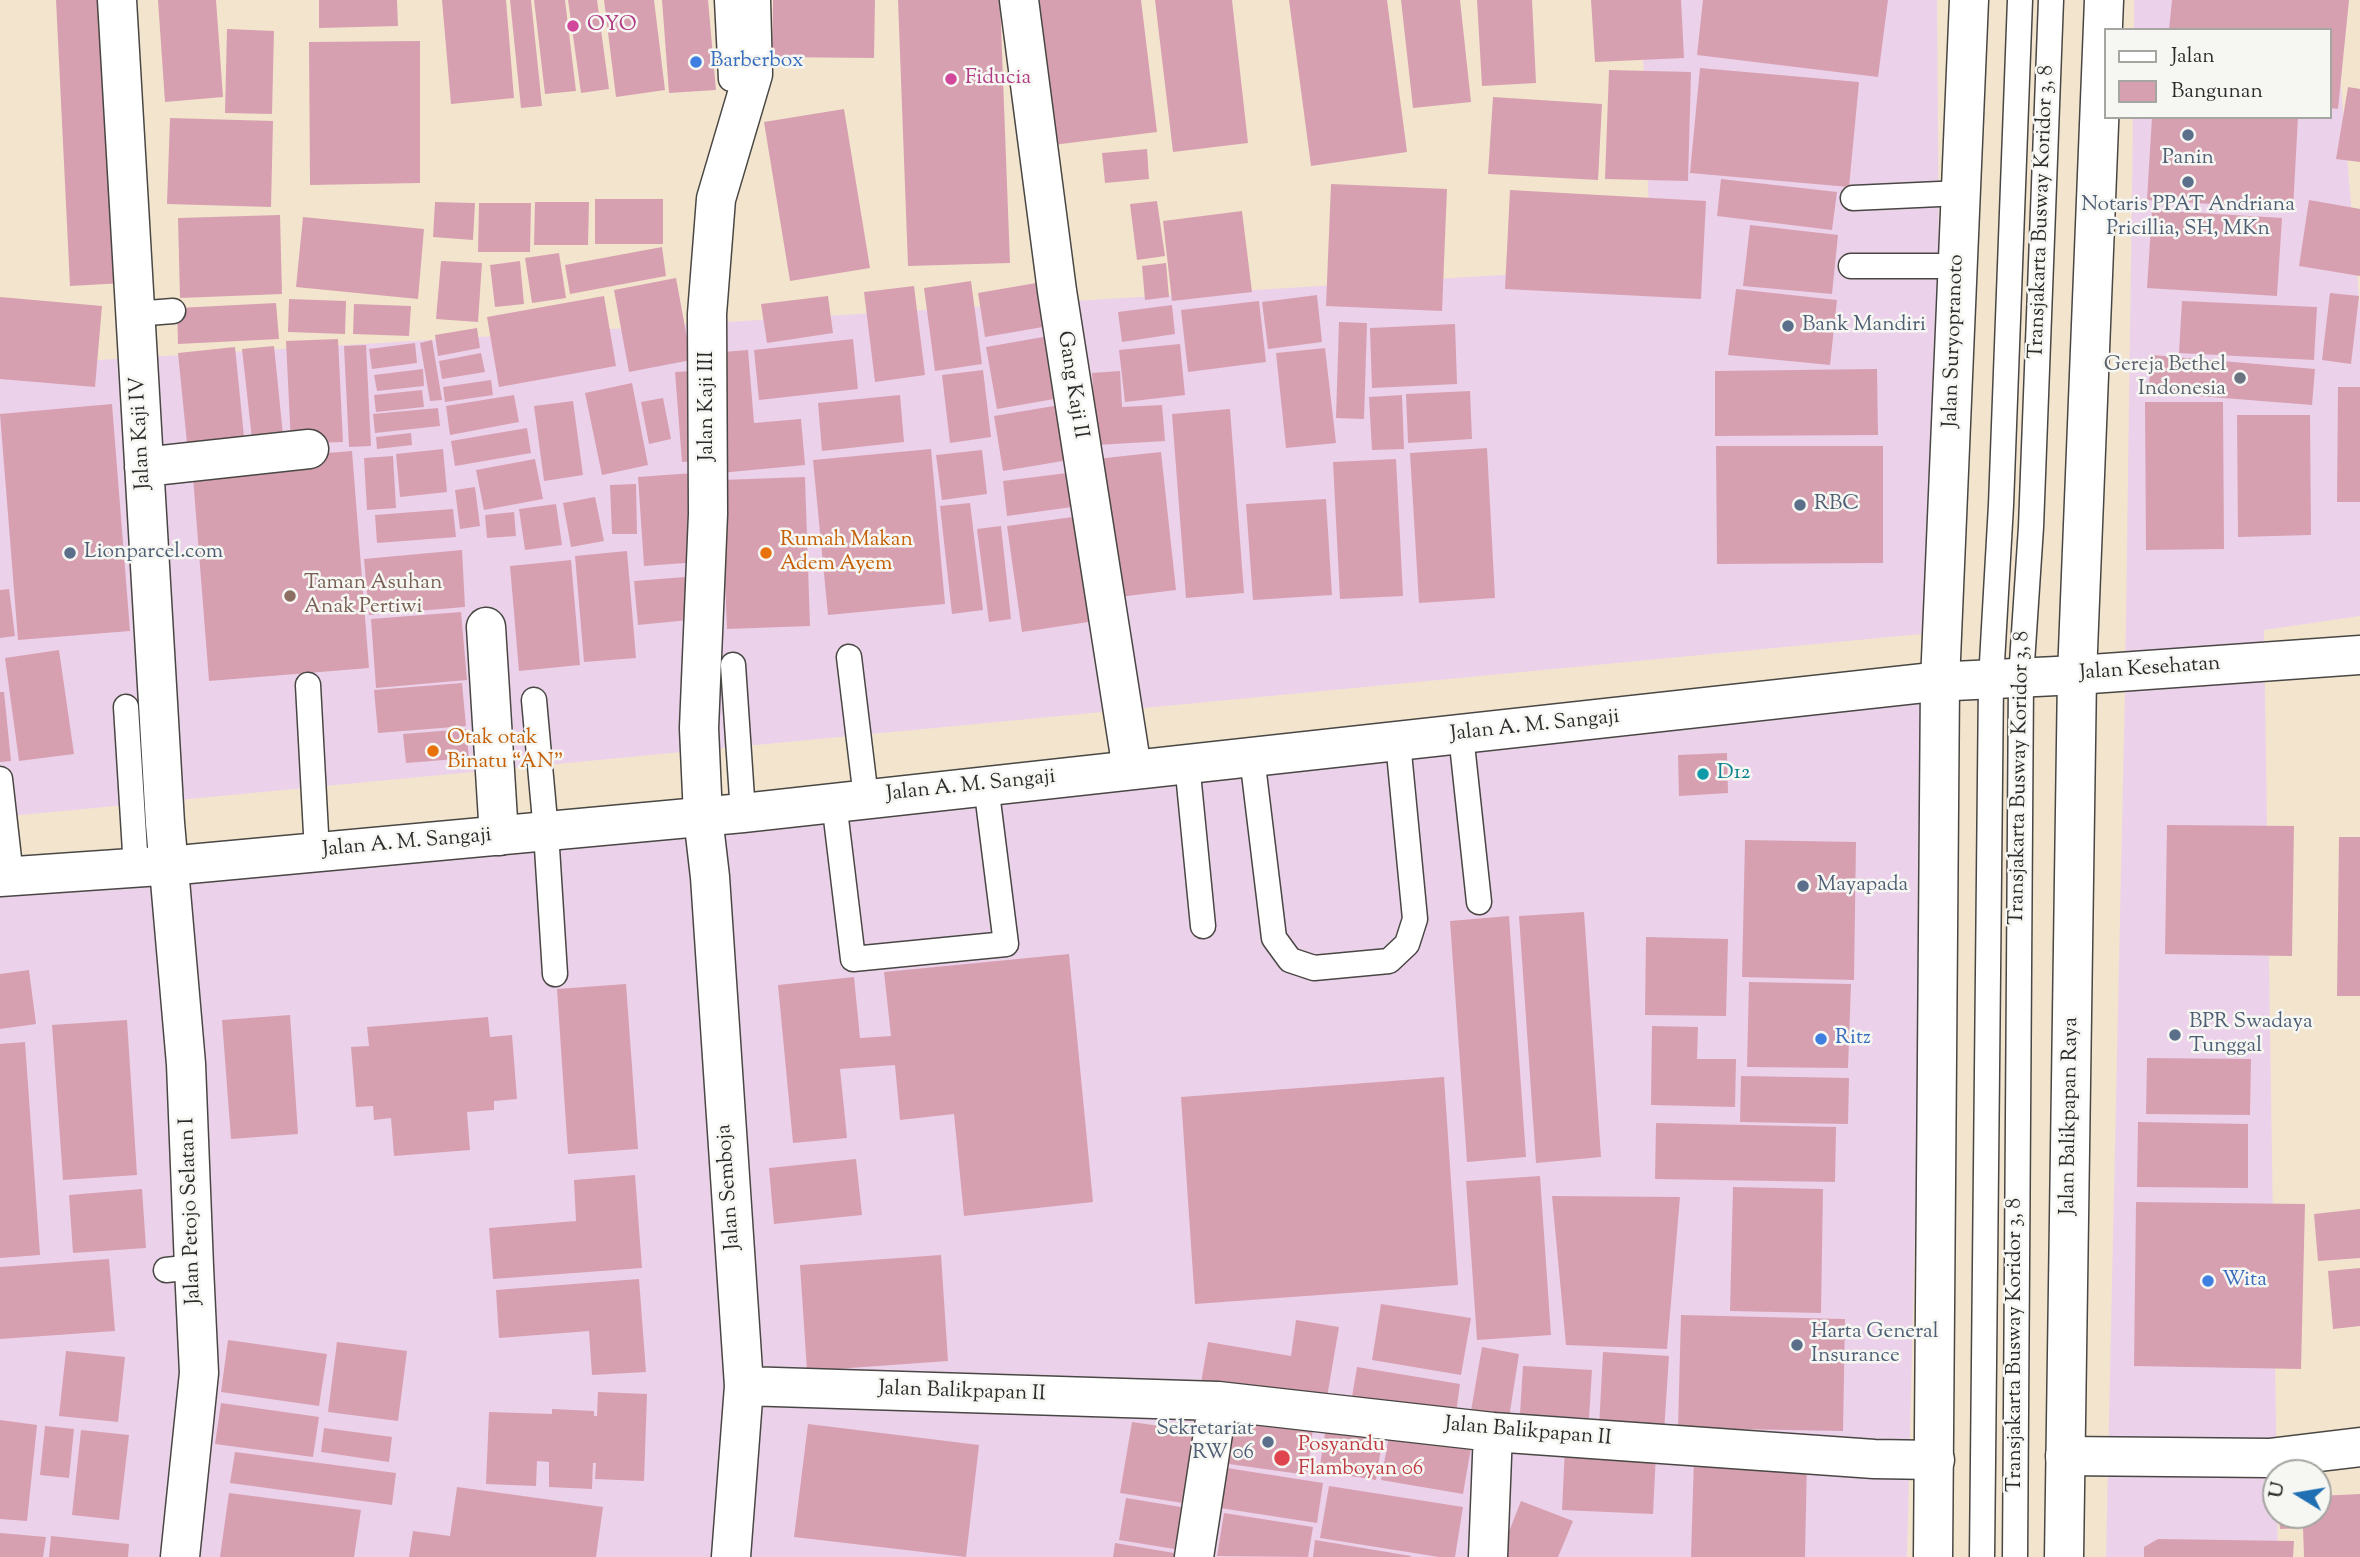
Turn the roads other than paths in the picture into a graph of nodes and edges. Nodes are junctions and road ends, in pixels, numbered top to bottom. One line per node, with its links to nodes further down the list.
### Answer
1 (117, 0): 15 (street, Jalan Kaji IV)
2 (727, 0): 9 (lane)
3 (751, 0): 37 (street, Jalan Kaji III)
4 (1019, 0): 32 (street, Gang Kaji II)
5 (1969, 0): 10 (street, Jalan Suryopranoto)
6 (2020, 0): 23 (lane, Transjakarta Busway Koridor 3, 8)
7 (2051, 0): 23 (lane, Transjakarta Busway Koridor 3, 8)
8 (2104, 0): 22 (street)
9 (731, 79)
10 (1961, 193): 11 (lane); 13 (street, Jalan Suryopranoto)
11 (1853, 198)
12 (1851, 266): 13 (lane)
13 (1958, 267): 24 (street, Jalan Suryopranoto)
14 (173, 311): 15 (lane)
15 (135, 314): 17 (street, Jalan Kaji IV)
16 (309, 449): 17 (street)
17 (144, 467): 41 (street, Jalan Kaji IV)
18 (486, 627): 39 (street)
19 (2360, 655): 22 (street, Jalan Kesehatan)
20 (849, 657): 35 (lane)
21 (733, 665): 36 (lane)
22 (2077, 675): 23 (street, Jalan Kesehatan); 50 (street, Jalan Balikpapan Raya)
23 (2006, 679): 24 (street, Jalan Kesehatan); 57 (lane, Transjakarta Busway Koridor 3, 8); 58 (lane, Transjakarta Busway Koridor 3, 8)
24 (1941, 682): 28 (street, Jalan A. M. Sangaji); 51 (street)
25 (308, 685): 40 (lane)
26 (534, 700): 38 (lane)
27 (126, 707): 41 (lane)
28 (1461, 735): 29 (street, Jalan A. M. Sangaji); 43 (lane)
29 (1398, 742): 30 (street, Jalan A. M. Sangaji); 30 (lane)
30 (1252, 757): 31 (street, Jalan A. M. Sangaji)
31 (1186, 763): 32 (street, Jalan A. M. Sangaji); 44 (lane)
32 (1132, 769): 34 (street, Jalan A. M. Sangaji)
33 (0, 779): 42 (lane)
34 (986, 785): 35 (street, Jalan A. M. Sangaji); 35 (lane)
35 (850, 800): 36 (street, Jalan A. M. Sangaji)
36 (743, 813): 37 (street, Jalan A. M. Sangaji)
37 (703, 817): 38 (street, Jalan A. M. Sangaji); 46 (street, Jalan Semboja)
38 (546, 832): 39 (street, Jalan A. M. Sangaji); 45 (lane)
39 (499, 836): 40 (street, Jalan A. M. Sangaji)
40 (317, 852): 41 (street, Jalan A. M. Sangaji)
41 (152, 866): 42 (street, Jalan A. M. Sangaji); 52 (street, Jalan Petojo Selatan I)
42 (5, 877)
43 (1479, 902)
44 (1203, 926)
45 (555, 974)
46 (744, 1386): 47 (street, Jalan Balikpapan II); 53 (street, Jalan Semboja)
47 (1218, 1401): 48 (street, Jalan Balikpapan II); 54 (street)
48 (1493, 1432): 51 (street, Jalan Balikpapan II); 55 (street)
49 (2360, 1447): 50 (street)
50 (2065, 1456): 59 (street, Jalan Balikpapan Raya)
51 (1934, 1460): 56 (street)
52 (180, 1557)
53 (731, 1557)
54 (1194, 1557)
55 (1488, 1557)
56 (1933, 1557)
57 (1982, 1557)
58 (2015, 1557)
59 (2064, 1557)

